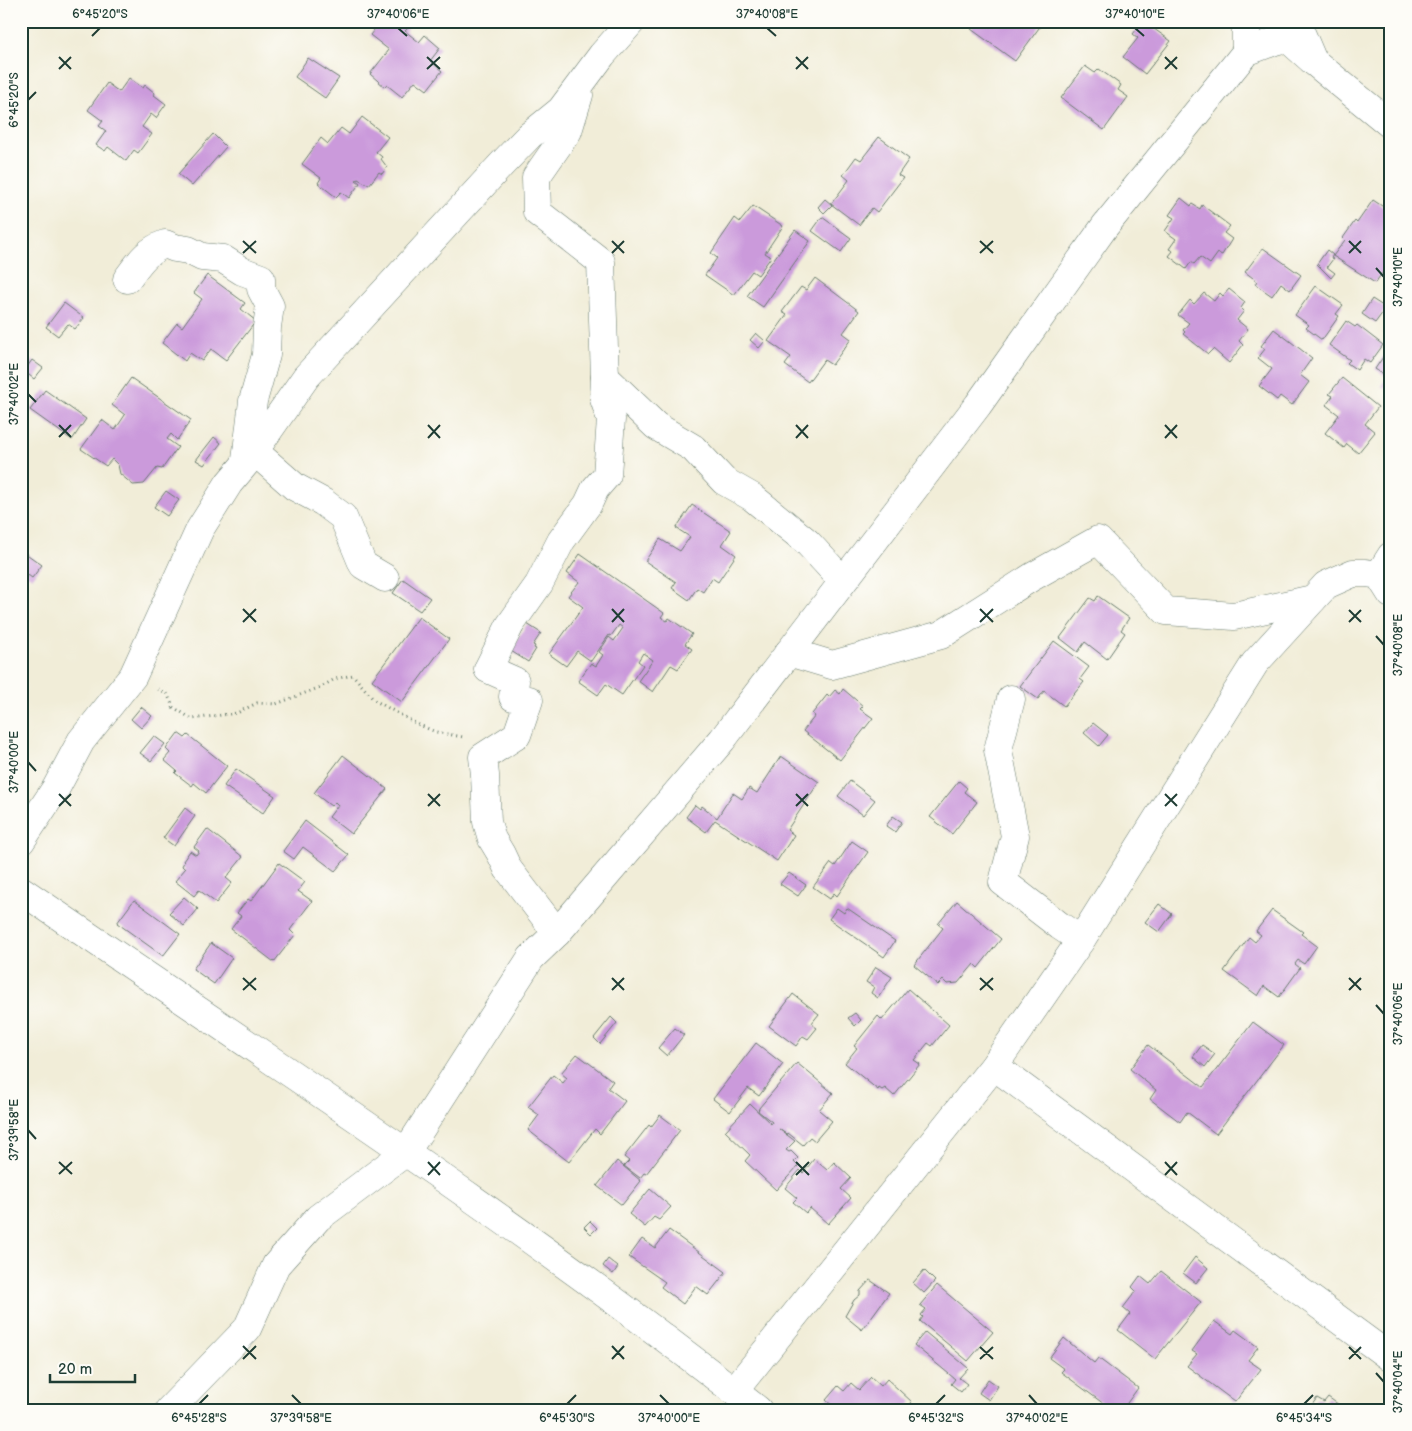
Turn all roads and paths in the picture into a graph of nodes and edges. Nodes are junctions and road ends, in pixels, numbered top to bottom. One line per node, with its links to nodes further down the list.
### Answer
1 (605, 21): 6 (street)
2 (632, 21): 6 (street)
3 (1246, 21): 5 (street)
4 (1296, 21): 7 (street)
5 (1246, 52): 7 (street); 15 (street)
6 (602, 55): 8 (street)
7 (1313, 61): 9 (street)
8 (584, 80): 11 (street); 12 (street)
9 (1391, 125)
10 (127, 279): 12 (street)
11 (605, 377): 15 (street); 20 (street)
12 (250, 457): 14 (street); 18 (street)
13 (1387, 575): 16 (street)
14 (384, 578)
15 (843, 581): 17 (street)
16 (1313, 599): 17 (street); 24 (street)
17 (790, 652): 23 (street)
18 (133, 676): 20 (path); 21 (street)
19 (1011, 699): 24 (street)
20 (483, 757): 23 (street)
21 (21, 842)
22 (21, 890): 26 (street)
23 (557, 933): 26 (street)
24 (1081, 940): 25 (street)
25 (994, 1066): 27 (street); 28 (street)
26 (406, 1152): 28 (street); 29 (street)
27 (1391, 1358)
28 (734, 1391): 30 (street)
29 (169, 1410)
30 (758, 1410)

